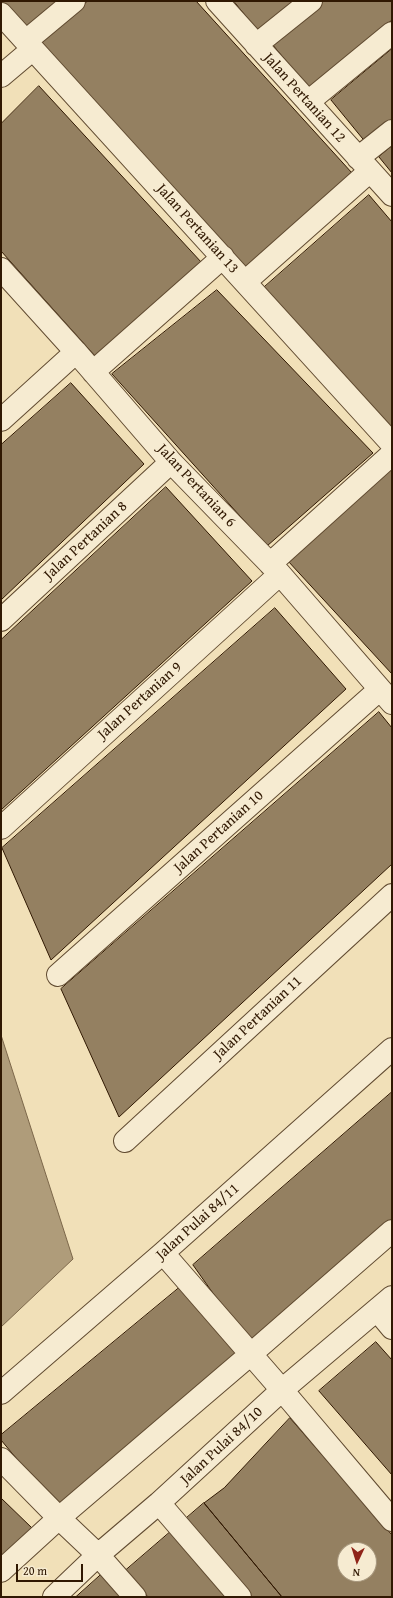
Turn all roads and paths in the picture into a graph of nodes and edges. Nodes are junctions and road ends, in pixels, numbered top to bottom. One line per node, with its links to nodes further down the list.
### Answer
1 (74, 1): 6 (street)
2 (216, 1): 7 (street, Jalan Pertanian 12)
3 (311, 1): 7 (street)
4 (1, 14): 6 (street, Jalan Pertanian 13)
5 (392, 32): 9 (street)
6 (29, 45): 8 (street); 13 (street, Jalan Pertanian 13)
7 (256, 45): 9 (street, Jalan Pertanian 12)
8 (1, 76)
9 (308, 102): 11 (street, Jalan Pertanian 12)
10 (392, 131): 11 (street)
11 (364, 165): 12 (street, Jalan Pertanian 12); 15 (street)
12 (392, 195)
13 (223, 257): 15 (street, Jalan Pertanian 13); 17 (street)
14 (1, 269): 16 (street, Jalan Pertanian 6)
15 (245, 282): 19 (street, Jalan Pertanian 13)
16 (76, 352): 17 (street, Jalan Pertanian 6); 18 (street)
17 (93, 372): 21 (street, Jalan Pertanian 6)
18 (1, 420)
19 (392, 444)
20 (392, 454): 22 (street, Jalan Pertanian 9)
21 (171, 462): 22 (street, Jalan Pertanian 6); 23 (street, Jalan Pertanian 8)
22 (275, 569): 24 (street, Jalan Pertanian 6); 25 (street, Jalan Pertanian 9)
23 (1, 620)
24 (386, 697): 27 (street, Jalan Pertanian 10)
25 (1, 828)
26 (392, 895): 29 (street, Jalan Pertanian 11)
27 (58, 975)
28 (392, 1050): 31 (street, Jalan Pulai 84/11)
29 (125, 1141)
30 (392, 1231): 34 (street)
31 (163, 1253): 34 (street); 36 (street, Jalan Pulai 84/11)
32 (384, 1303): 33 (street); 35 (street, Jalan Pulai 84/10)
33 (392, 1328)
34 (251, 1354): 35 (street); 39 (street)
35 (282, 1390): 38 (street, Jalan Pulai 84/10); 40 (street)
36 (1, 1393)
37 (1, 1459): 39 (street)
38 (159, 1503): 41 (street, Jalan Pulai 84/10); 45 (street)
39 (59, 1518): 41 (street); 42 (street)
40 (392, 1520)
41 (98, 1555): 43 (street, Jalan Pulai 84/10); 44 (street)
42 (1, 1571)
43 (54, 1597)
44 (135, 1597)
45 (240, 1597)

